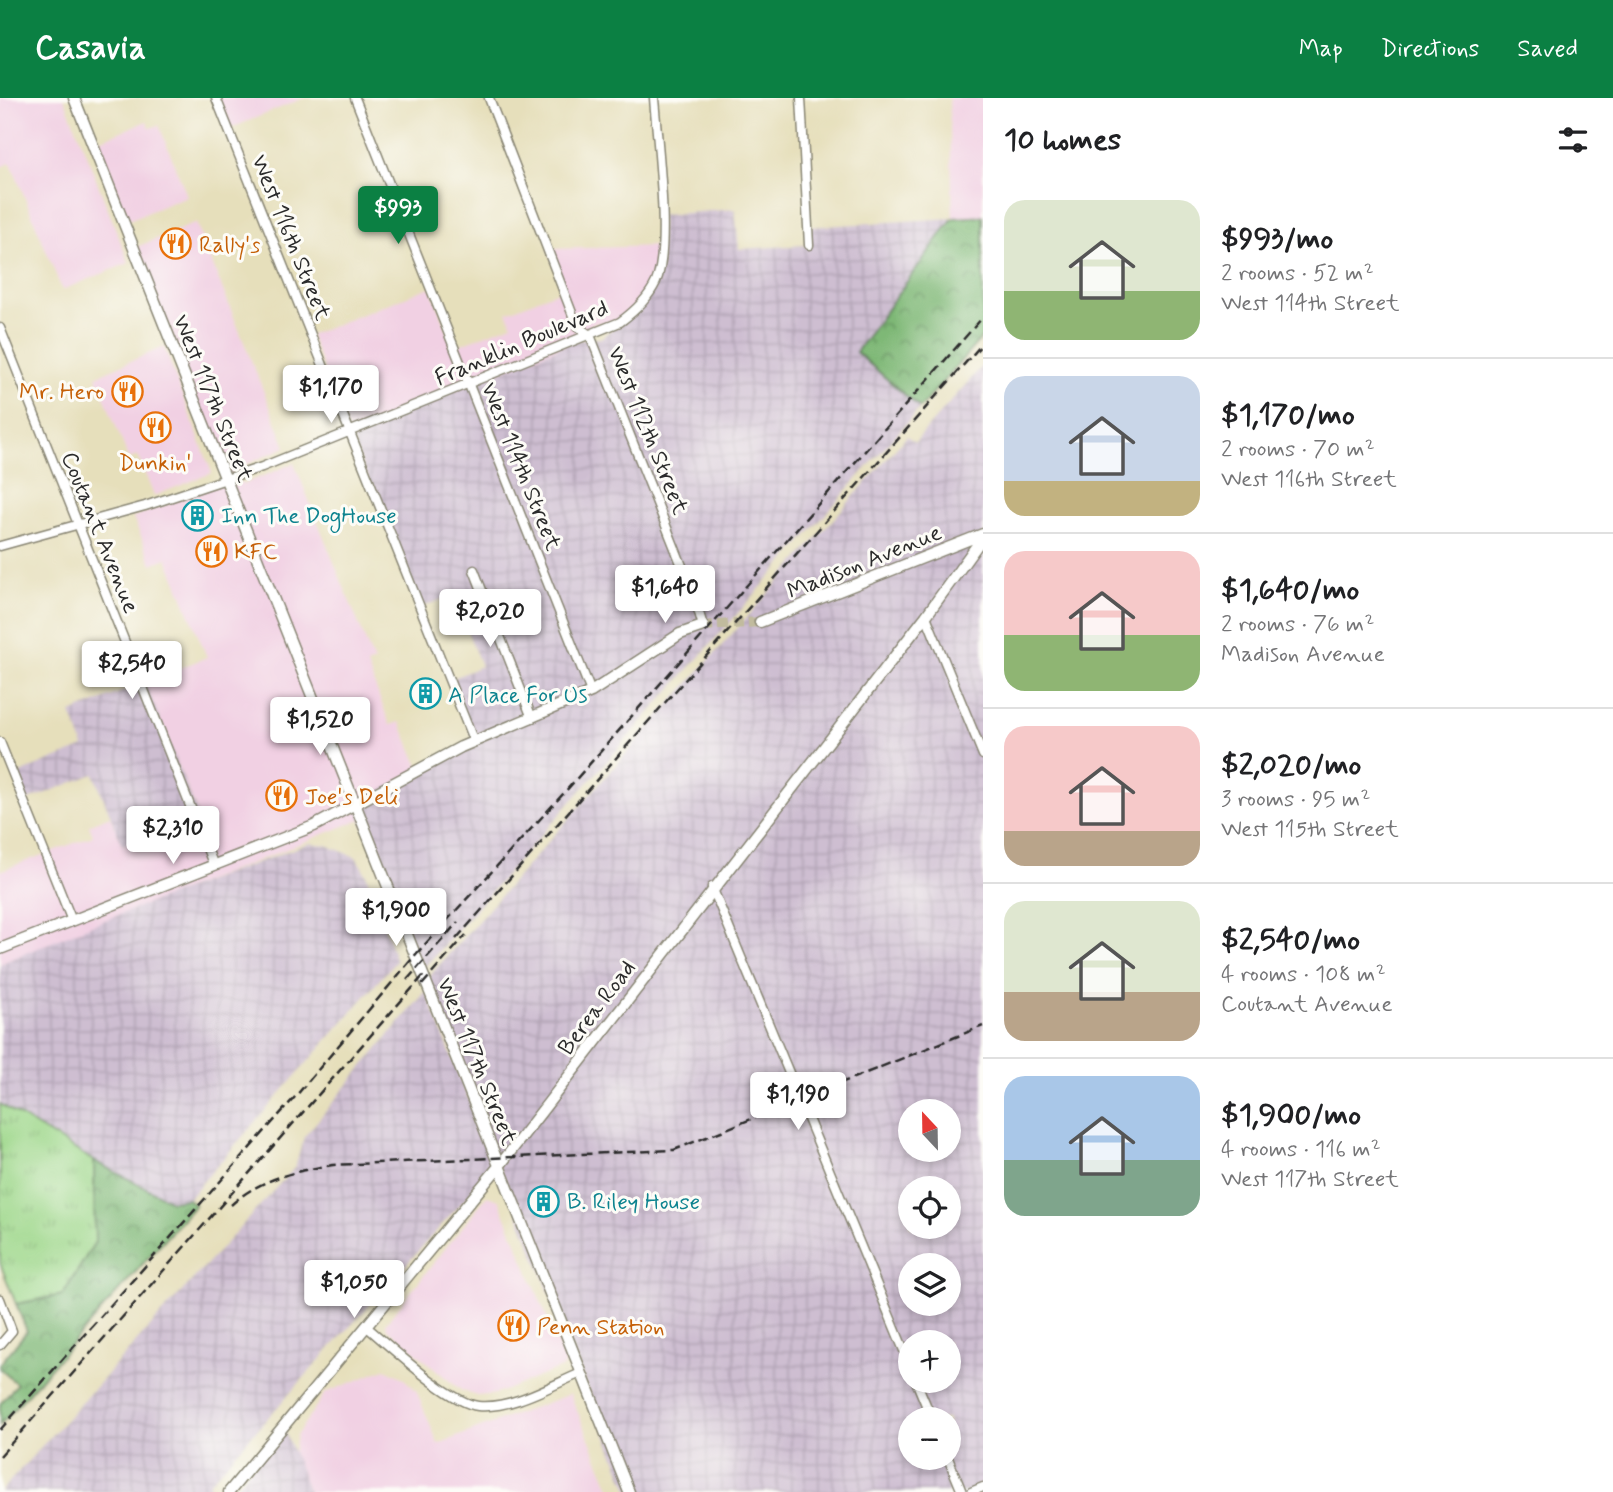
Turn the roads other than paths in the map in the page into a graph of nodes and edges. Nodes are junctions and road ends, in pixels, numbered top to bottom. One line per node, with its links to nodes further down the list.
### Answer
1 (74, 98): 12 (main road, West 117th Street)
2 (216, 98): 11 (street, West 116th Street)
3 (355, 98): 10 (street, West 114th Street)
4 (489, 98): 9 (street, West 112th Street)
5 (654, 98): 9 (street, Franklin Boulevard)
6 (801, 98): 7 (street)
7 (809, 245)
8 (0, 328): 13 (street, Coutant Avenue)
9 (590, 335): 10 (street, Franklin Boulevard); 19 (street, West 112th Street)
10 (468, 384): 11 (street, Franklin Boulevard); 20 (street, West 114th Street)
11 (349, 434): 12 (street, Franklin Boulevard); 23 (street, West 116th Street)
12 (226, 478): 13 (street, Franklin Boulevard); 25 (main road, West 117th Street)
13 (78, 525): 15 (street, Franklin Boulevard); 26 (street, Coutant Avenue)
14 (983, 536): 17 (main road, Berea Road); 18 (main road, Madison Avenue)
15 (0, 546)
16 (474, 570): 21 (street)
17 (926, 616): 24 (street); 27 (main road, Berea Road)
18 (760, 622)
19 (703, 626): 20 (main road)
20 (592, 692): 21 (main road)
21 (532, 718): 23 (main road)
22 (0, 742): 28 (street)
23 (474, 742): 25 (main road)
24 (983, 755)
25 (355, 804): 26 (main road); 30 (main road, West 117th Street)
26 (214, 866): 28 (main road)
27 (712, 887): 30 (main road, Berea Road); 33 (street)
28 (72, 921): 29 (main road)
29 (0, 949)
30 (500, 1165): 32 (main road, Berea Road); 35 (main road, West 117th Street)
31 (0, 1299): 34 (street)
32 (368, 1328): 35 (street); 38 (main road, Berea Road)
33 (898, 1337)
34 (0, 1345)
35 (581, 1373): 39 (main road, West 117th Street)
36 (953, 1470): 40 (street)
37 (983, 1487): 41 (street)
38 (229, 1492)
39 (629, 1492)
40 (962, 1492)
41 (971, 1492)

